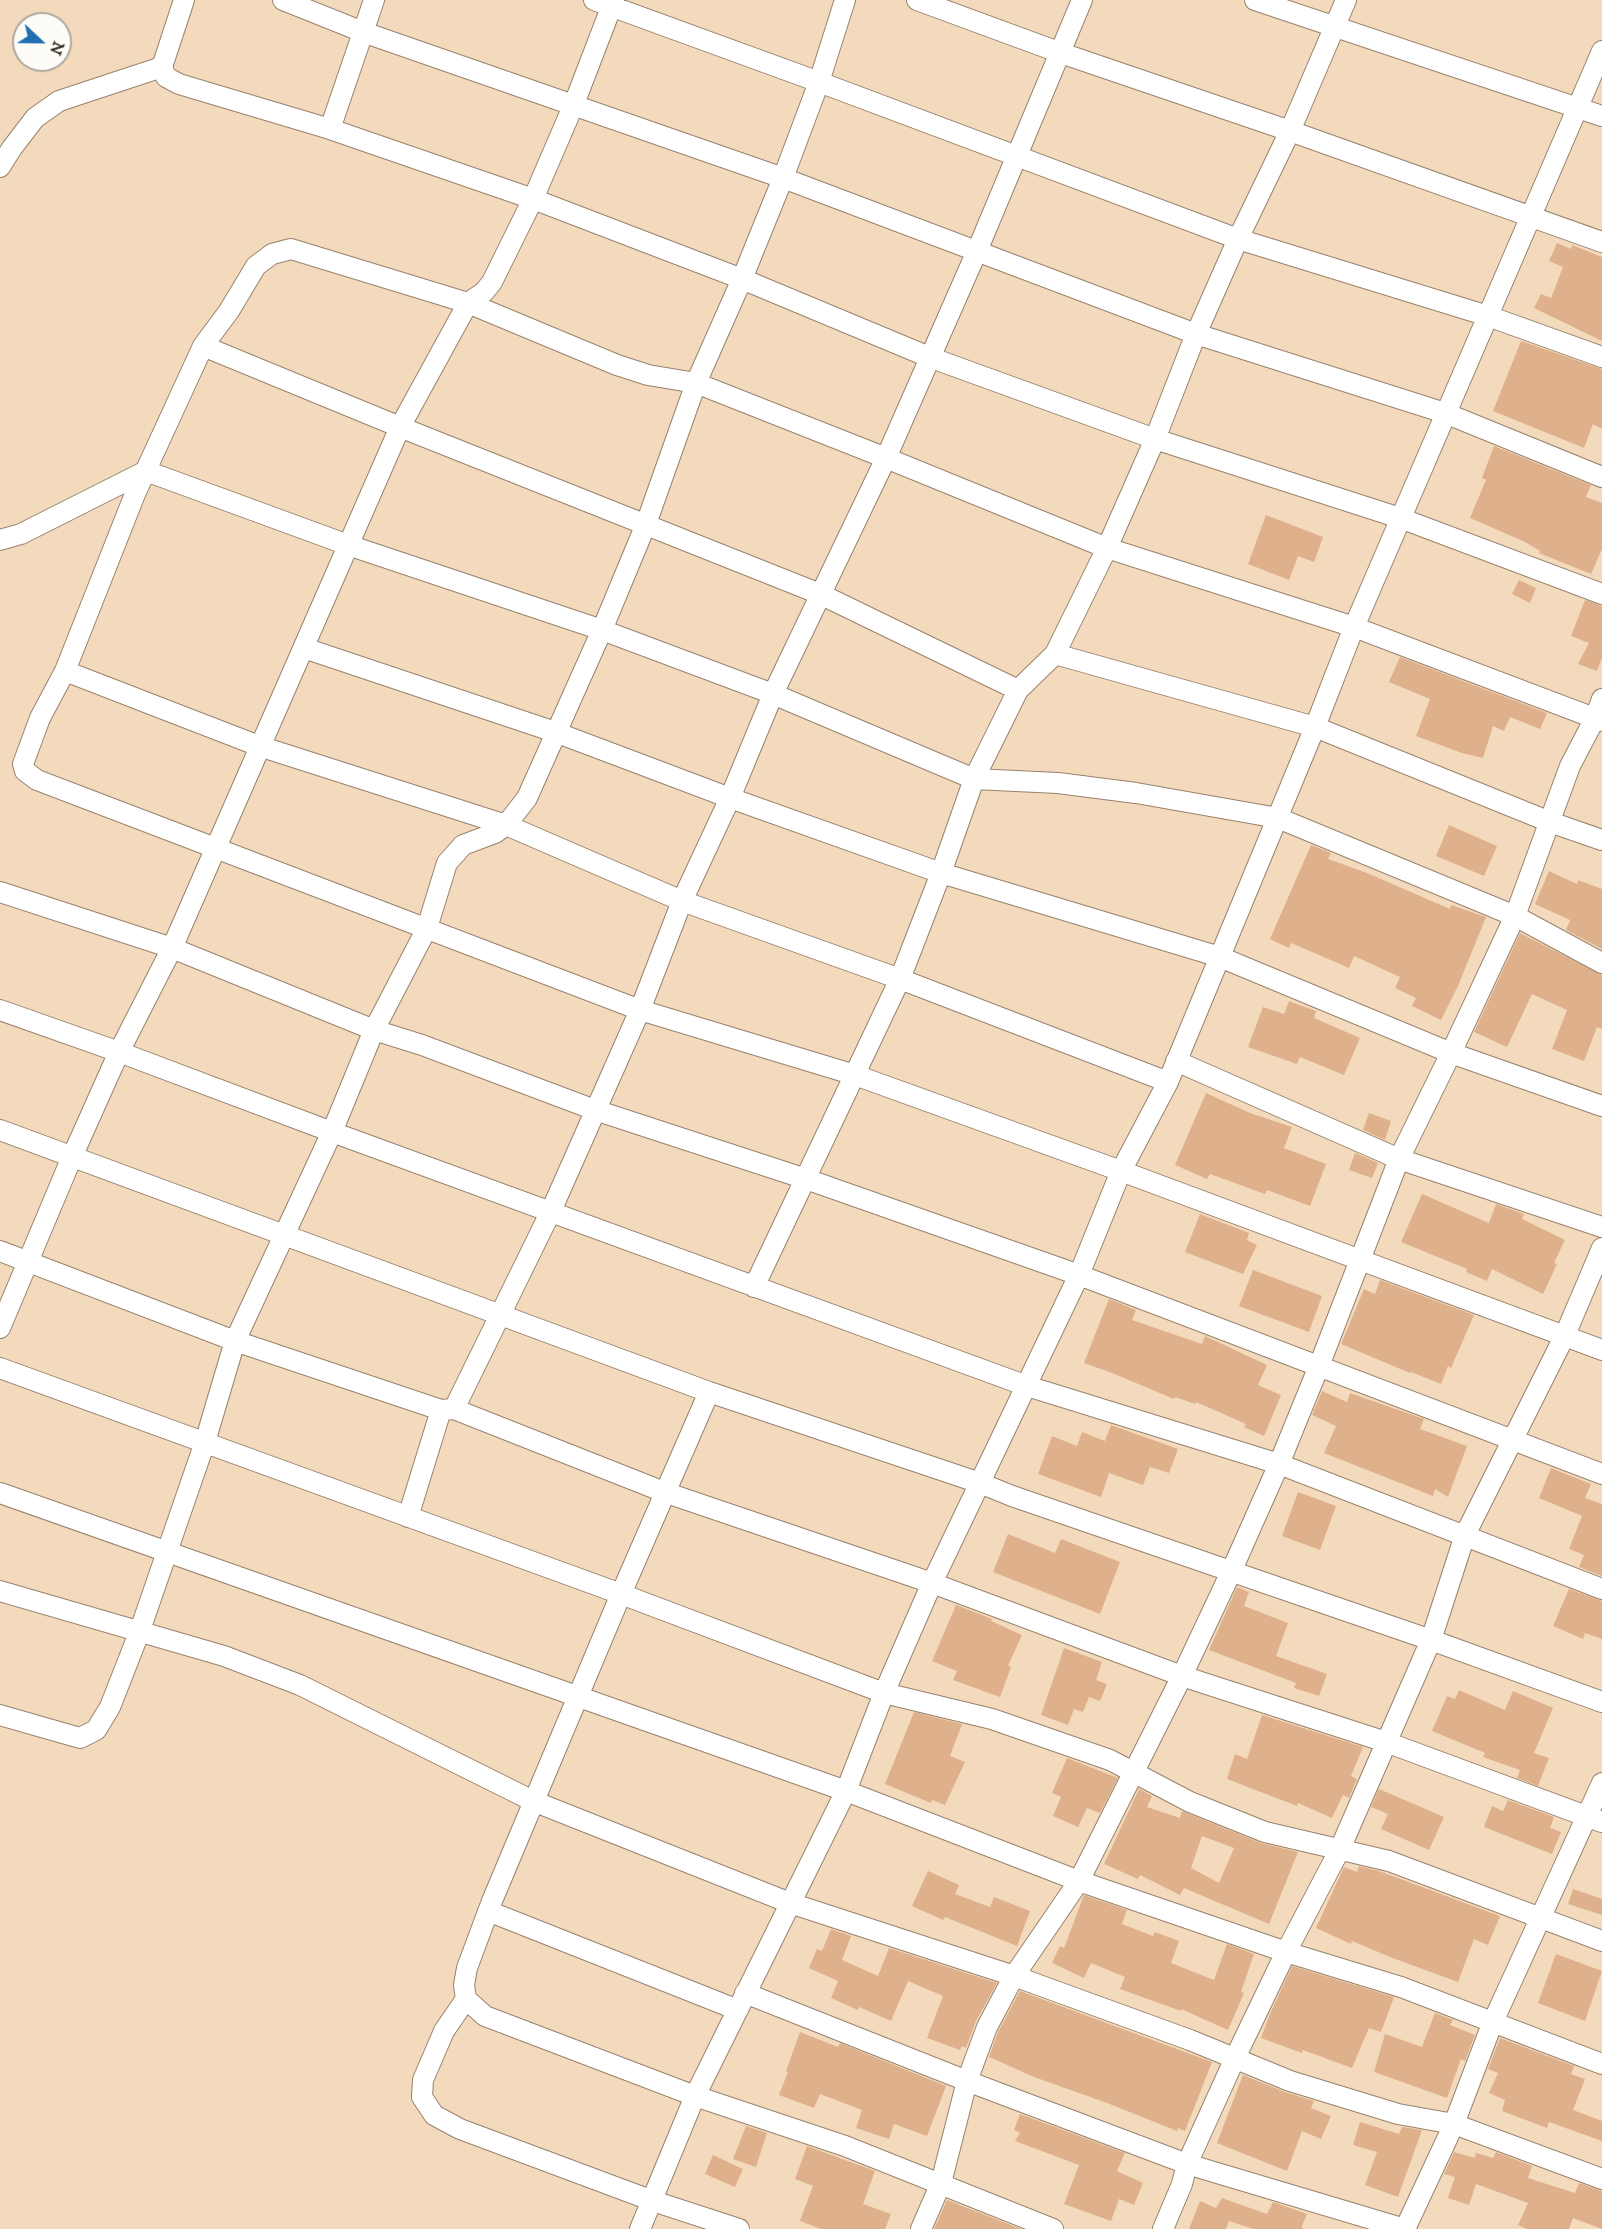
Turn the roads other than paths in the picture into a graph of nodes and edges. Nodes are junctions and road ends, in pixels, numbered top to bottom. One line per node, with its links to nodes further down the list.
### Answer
1 (184, 0): 14 (street)
2 (283, 0): 11 (street)
3 (374, 0): 11 (street)
4 (845, 0): 15 (street)
5 (917, 0): 13 (street)
6 (1082, 0): 13 (street)
7 (1255, 0): 10 (street)
8 (1346, 0): 10 (street)
9 (606, 2): 15 (street); 16 (street)
10 (1335, 28): 17 (street); 20 (street)
11 (363, 32): 16 (street); 19 (street)
12 (1602, 51): 17 (street)
13 (1061, 53): 20 (street); 21 (street)
14 (162, 67): 19 (street); 22 (street)
15 (819, 82): 21 (street); 23 (street)
16 (574, 104): 23 (street); 24 (street)
17 (1578, 106): 18 (street); 25 (street)
18 (1602, 116)
19 (330, 129): 24 (street)
20 (1290, 131): 25 (street); 26 (street)
21 (1017, 158): 26 (street); 28 (street)
22 (0, 167)
23 (783, 178): 28 (street); 29 (street)
24 (533, 199): 29 (street); 30 (street)
25 (1531, 216): 27 (street); 31 (street)
26 (1238, 239): 31 (street); 32 (street)
27 (1602, 242)
28 (977, 251): 32 (street); 34 (street)
29 (742, 279): 34 (street); 36 (street)
30 (468, 303): 33 (street); 36 (street); 38 (street)
31 (1488, 316): 35 (street); 37 (street)
32 (1196, 334): 37 (street); 39 (street)
33 (203, 346): 38 (street); 41 (street)
34 (929, 357): 39 (street); 40 (street)
35 (1602, 357)
36 (696, 384): 40 (street); 44 (street)
37 (1445, 413): 42 (street); 43 (street)
38 (400, 427): 44 (street); 46 (street)
39 (1155, 439): 43 (street); 47 (street)
40 (886, 458): 47 (street); 48 (street)
41 (146, 471): 45 (street); 46 (street); 54 (street)
42 (1602, 477)
43 (1400, 518): 49 (street); 50 (street)
44 (646, 524): 48 (street); 51 (street)
45 (0, 540)
46 (348, 545): 51 (street); 52 (street)
47 (1107, 548): 50 (street); 53 (street)
48 (820, 594): 55 (street); 56 (street)
49 (1602, 594)
50 (1354, 627): 58 (street); 59 (street)
51 (602, 630): 56 (street); 60 (street)
52 (304, 648): 60 (street); 61 (street)
53 (1055, 654): 55 (street); 59 (street)
54 (65, 671): 61 (street); 68 (street)
55 (1018, 690): 62 (street)
56 (774, 694): 62 (street); 63 (street)
57 (1602, 699): 58 (street)
58 (1598, 719): 65 (street)
59 (1315, 727): 64 (street); 65 (street)
60 (555, 732): 63 (street); 66 (street)
61 (259, 746): 66 (street); 68 (street)
62 (974, 779): 64 (street); 69 (street)
63 (730, 798): 69 (street); 71 (street)
64 (1278, 818): 72 (street); 75 (street)
65 (1550, 822): 67 (street); 72 (street)
66 (506, 825): 71 (street); 73 (street)
67 (1602, 840)
68 (215, 847): 73 (street); 74 (street)
69 (941, 873): 75 (street); 77 (street)
70 (0, 892): 74 (street)
71 (682, 901): 77 (street); 79 (street)
72 (1515, 916): 76 (street); 82 (street)
73 (427, 928): 79 (street); 80 (street)
74 (172, 948): 80 (street); 81 (street)
75 (1220, 957): 82 (street); 83 (street)
76 (1602, 963)
77 (900, 979): 84 (street); 85 (street)
78 (0, 1010): 81 (street)
79 (640, 1010): 84 (street); 87 (street)
80 (374, 1030): 87 (street); 89 (street)
81 (120, 1052): 89 (street); 90 (street)
82 (1451, 1053): 86 (street); 91 (street)
83 (1176, 1061): 85 (street); 91 (street)
84 (855, 1075): 92 (street); 93 (street)
85 (1168, 1082): 92 (street)
86 (1602, 1106)
87 (595, 1110): 93 (street); 94 (street)
88 (0, 1130): 90 (street)
89 (332, 1132): 94 (street); 96 (street)
90 (72, 1157): 96 (street); 100 (street)
91 (1399, 1159): 95 (street); 99 (street)
92 (1121, 1171): 99 (street); 101 (street)
93 (806, 1179): 101 (street); 102 (street)
94 (551, 1211): 102 (street); 103 (street)
95 (1602, 1227)
96 (283, 1235): 103 (street); 106 (street)
97 (1602, 1248): 105 (street)
98 (0, 1251): 100 (street)
99 (1359, 1260): 105 (street); 108 (street)
100 (30, 1261): 104 (street); 106 (street)
101 (1079, 1275): 108 (street); 110 (street)
102 (754, 1287): 110 (street)
103 (501, 1314): 111 (street); 112 (street)
104 (0, 1328)
105 (1565, 1335): 107 (street); 113 (street)
106 (235, 1341): 112 (street); 114 (street)
107 (1602, 1350)
108 (1319, 1366): 113 (street); 115 (street)
109 (0, 1368): 114 (street)
110 (1027, 1386): 115 (street); 117 (street)
111 (709, 1392): 117 (street); 118 (street)
112 (447, 1409): 118 (street); 120 (street)
113 (1514, 1439): 116 (street); 121 (street)
114 (205, 1442): 120 (street); 122 (street)
115 (1279, 1464): 121 (street); 123 (street)
116 (1602, 1474)
117 (980, 1483): 123 (street); 124 (street)
118 (664, 1492): 124 (street); 127 (street)
119 (0, 1493): 122 (street)
120 (408, 1516): 127 (street)
121 (1466, 1535): 125 (street); 129 (street)
122 (166, 1552): 128 (street); 132 (street)
123 (1231, 1572): 129 (street); 130 (street)
124 (932, 1583): 130 (street); 131 (street)
125 (1602, 1589)
126 (0, 1591): 128 (street)
127 (621, 1594): 131 (street); 132 (street)
128 (139, 1633): 134 (street); 139 (street)
129 (1431, 1640): 133 (street); 135 (street)
130 (1182, 1676): 135 (street); 136 (street)
131 (884, 1693): 136 (street); 138 (street)
132 (579, 1697): 138 (street); 139 (street)
133 (1602, 1702)
134 (0, 1715)
135 (1386, 1742): 140 (street); 141 (street)
136 (1134, 1774): 141 (street); 142 (street)
137 (1602, 1783): 140 (street)
138 (846, 1791): 142 (street); 143 (street)
139 (533, 1801): 143 (street); 144 (street)
140 (1594, 1819): 145 (street)
141 (1340, 1849): 145 (street); 147 (street)
142 (1079, 1881): 147 (street); 148 (street)
143 (790, 1903): 148 (street); 150 (street)
144 (488, 1911): 149 (street); 150 (street)
145 (1541, 1919): 146 (street); 151 (street)
146 (1602, 1941)
147 (1286, 1952): 151 (street); 152 (street)
148 (1014, 1976): 152 (street); 154 (street)
149 (466, 1999): 155 (street); 160 (street)
150 (742, 2002): 154 (street); 155 (street)
151 (1492, 2024): 153 (street); 156 (street)
152 (1235, 2058): 156 (street); 157 (street)
153 (1602, 2064)
154 (968, 2081): 157 (street); 159 (street)
155 (695, 2096): 159 (street); 160 (street)
156 (1454, 2124): 158 (street); 166 (street)
157 (1187, 2164): 165 (street); 166 (street)
158 (1602, 2179)
159 (941, 2183): 163 (street); 164 (street)
160 (653, 2201): 161 (street); 162 (street)
161 (640, 2229)
162 (739, 2229)
163 (921, 2229)
164 (1053, 2229)
165 (1162, 2229)
166 (1405, 2229)

